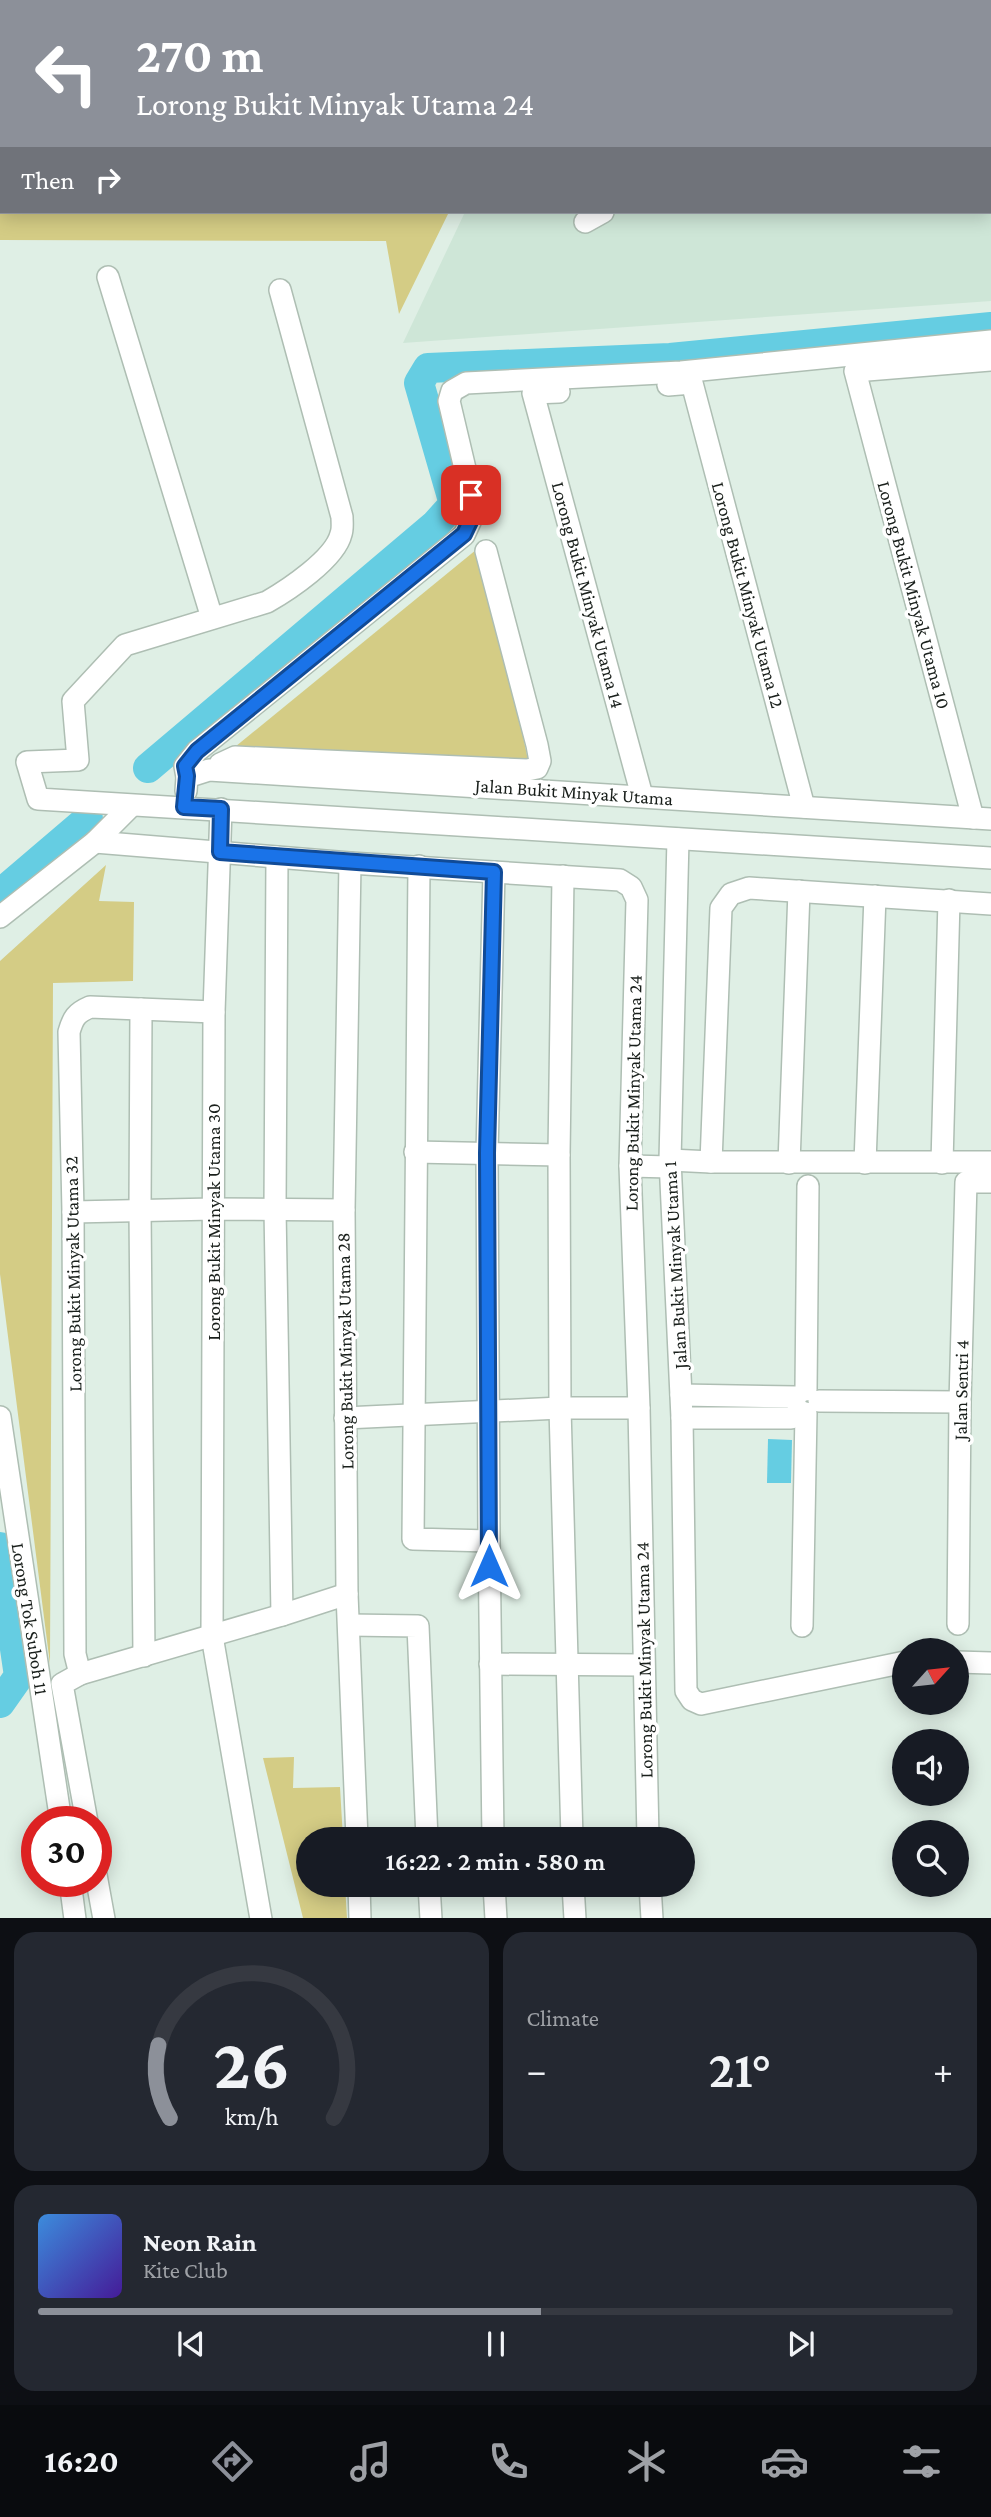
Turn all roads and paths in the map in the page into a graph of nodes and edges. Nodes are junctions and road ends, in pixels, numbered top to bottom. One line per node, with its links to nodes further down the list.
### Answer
1 (600, 214): 2 (street)
2 (585, 222)
3 (108, 277): 9 (street)
4 (280, 290): 9 (street)
5 (991, 341): 11 (street)
6 (991, 360): 17 (street, Lorong Bukit Minyak Utama 10)
7 (533, 393): 12 (street, Lorong Bukit Minyak Utama 14); 15 (street, Lorong Bukit Minyak Utama 12)
8 (486, 551): 10 (street)
9 (212, 618): 13 (street, Jalan Bukit Minyak Utama)
10 (209, 770): 11 (street, Jalan Bukit Minyak Utama); 12 (street, Jalan Bukit Minyak Utama)
11 (187, 776): 14 (street)
12 (642, 796): 15 (street, Jalan Bukit Minyak Utama)
13 (131, 806): 14 (street, Jalan Bukit Minyak Utama); 19 (street)
14 (184, 807): 16 (street, Jalan Bukit Minyak Utama)
15 (804, 807): 17 (street, Jalan Bukit Minyak Utama)
16 (221, 809): 18 (street, Jalan Bukit Minyak Utama); 20 (street, Lorong Bukit Minyak Utama 30)
17 (982, 819)
18 (678, 839): 22 (street, Jalan Bukit Minyak Utama); 38 (street, Jalan Bukit Minyak Utama 1)
19 (95, 842): 20 (street, Lorong Bukit Minyak Utama 24); 31 (street)
20 (220, 852): 21 (street, Lorong Bukit Minyak Utama 24); 33 (street, Lorong Bukit Minyak Utama 30)
21 (277, 857): 23 (street, Lorong Bukit Minyak Utama 24); 47 (street)
22 (991, 858)
23 (350, 863): 24 (street, Lorong Bukit Minyak Utama 24); 49 (street, Lorong Bukit Minyak Utama 28)
24 (419, 866): 25 (street, Lorong Bukit Minyak Utama 24); 34 (street)
25 (494, 872): 26 (street, Lorong Bukit Minyak Utama 24); 35 (street)
26 (562, 876): 36 (street); 37 (street, Lorong Bukit Minyak Utama 24)
27 (799, 891): 28 (street); 39 (street); 41 (street)
28 (875, 896): 29 (street); 42 (street)
29 (949, 900): 30 (street); 43 (street)
30 (991, 904)
31 (0, 918)
32 (142, 1009): 33 (street, Lorong Bukit Minyak Utama 32); 48 (street); 50 (street, Lorong Bukit Minyak Utama 32)
33 (214, 1012): 46 (street, Lorong Bukit Minyak Utama 30)
34 (415, 1152): 35 (street); 57 (street)
35 (487, 1153): 36 (street); 56 (street)
36 (559, 1155): 54 (street)
37 (631, 1159): 38 (street); 55 (street, Lorong Bukit Minyak Utama 24)
38 (670, 1160): 39 (street); 51 (street, Jalan Bukit Minyak Utama 1)
39 (711, 1162): 41 (street)
40 (991, 1162): 43 (street)
41 (789, 1163): 42 (street)
42 (865, 1163): 43 (street)
43 (942, 1163)
44 (991, 1182): 53 (street, Jalan Sentri 4)
45 (808, 1186): 52 (street)
46 (213, 1209): 47 (street); 48 (street); 67 (street, Lorong Bukit Minyak Utama 30)
47 (275, 1209): 49 (street); 63 (street)
48 (140, 1210): 50 (street); 68 (street)
49 (344, 1210): 59 (street, Lorong Bukit Minyak Utama 28)
50 (73, 1212): 75 (street, Lorong Bukit Minyak Utama 32)
51 (681, 1395): 52 (street); 60 (street, Jalan Bukit Minyak Utama 1)
52 (805, 1402): 53 (street); 60 (street); 66 (street)
53 (960, 1402): 64 (street, Jalan Sentri 4)
54 (560, 1408): 55 (street); 56 (street); 72 (street)
55 (639, 1408): 73 (street, Lorong Bukit Minyak Utama 24)
56 (489, 1411): 57 (street); 61 (street)
57 (414, 1415): 59 (street); 61 (street)
58 (0, 1417): 76 (street, Lorong Tok Suboh 11)
59 (345, 1418): 62 (street, Lorong Bukit Minyak Utama 28)
60 (682, 1418): 74 (street, Jalan Bukit Minyak Utama 1)
61 (489, 1541): 71 (street)
62 (347, 1594): 63 (street); 65 (street, Lorong Bukit Minyak Utama 28)
63 (282, 1615): 67 (street)
64 (958, 1624)
65 (349, 1625): 78 (street, Lorong Bukit Minyak Utama 28); 79 (street)
66 (802, 1626)
67 (212, 1636): 68 (street); 92 (street, Lorong Bukit Minyak Utama 30)
68 (144, 1656): 75 (street)
69 (970, 1662): 70 (street)
70 (991, 1663)
71 (490, 1664): 72 (street); 80 (street)
72 (566, 1665): 73 (street); 81 (street)
73 (643, 1665): 82 (street, Lorong Bukit Minyak Utama 24)
74 (892, 1665)
75 (80, 1674): 77 (street)
76 (59, 1806)
77 (83, 1806)
78 (357, 1827)
79 (426, 1827)
80 (493, 1827)
81 (572, 1827)
82 (648, 1827)
83 (72, 1897): 90 (street)
84 (100, 1897): 91 (street)
85 (359, 1897): 93 (street)
86 (430, 1897): 94 (street)
87 (495, 1897): 95 (street)
88 (574, 1897): 96 (street)
89 (651, 1897): 97 (street)
90 (75, 1918)
91 (104, 1918)
92 (261, 1918)
93 (360, 1918)
94 (431, 1918)
95 (496, 1918)
96 (576, 1918)
97 (652, 1918)

